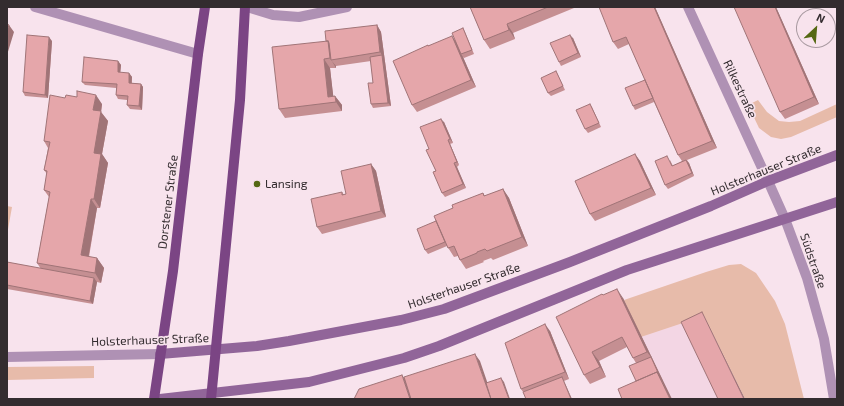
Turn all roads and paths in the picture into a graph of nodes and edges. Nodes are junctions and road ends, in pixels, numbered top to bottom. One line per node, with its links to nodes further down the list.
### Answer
1 (35, 7): 6 (street)
2 (205, 7): 6 (main road, Dorstener Straße)
3 (246, 7): 4 (street); 11 (main road)
4 (347, 7)
5 (688, 7): 8 (street, Rilkestraße)
6 (198, 54): 12 (main road, Dorstener Straße)
7 (837, 155): 8 (main road, Holsterhauser Straße)
8 (768, 181): 10 (street, Südstraße); 11 (main road, Holsterhauser Straße)
9 (837, 202): 10 (main road)
10 (785, 219): 14 (main road); 17 (street, Südstraße)
11 (216, 350): 12 (main road, Holsterhauser Straße); 14 (main road)
12 (160, 354): 13 (street, Holsterhauser Straße); 15 (main road, Dorstener Straße)
13 (7, 357)
14 (212, 396): 16 (main road)
15 (154, 399)
16 (160, 399)
17 (834, 399)

